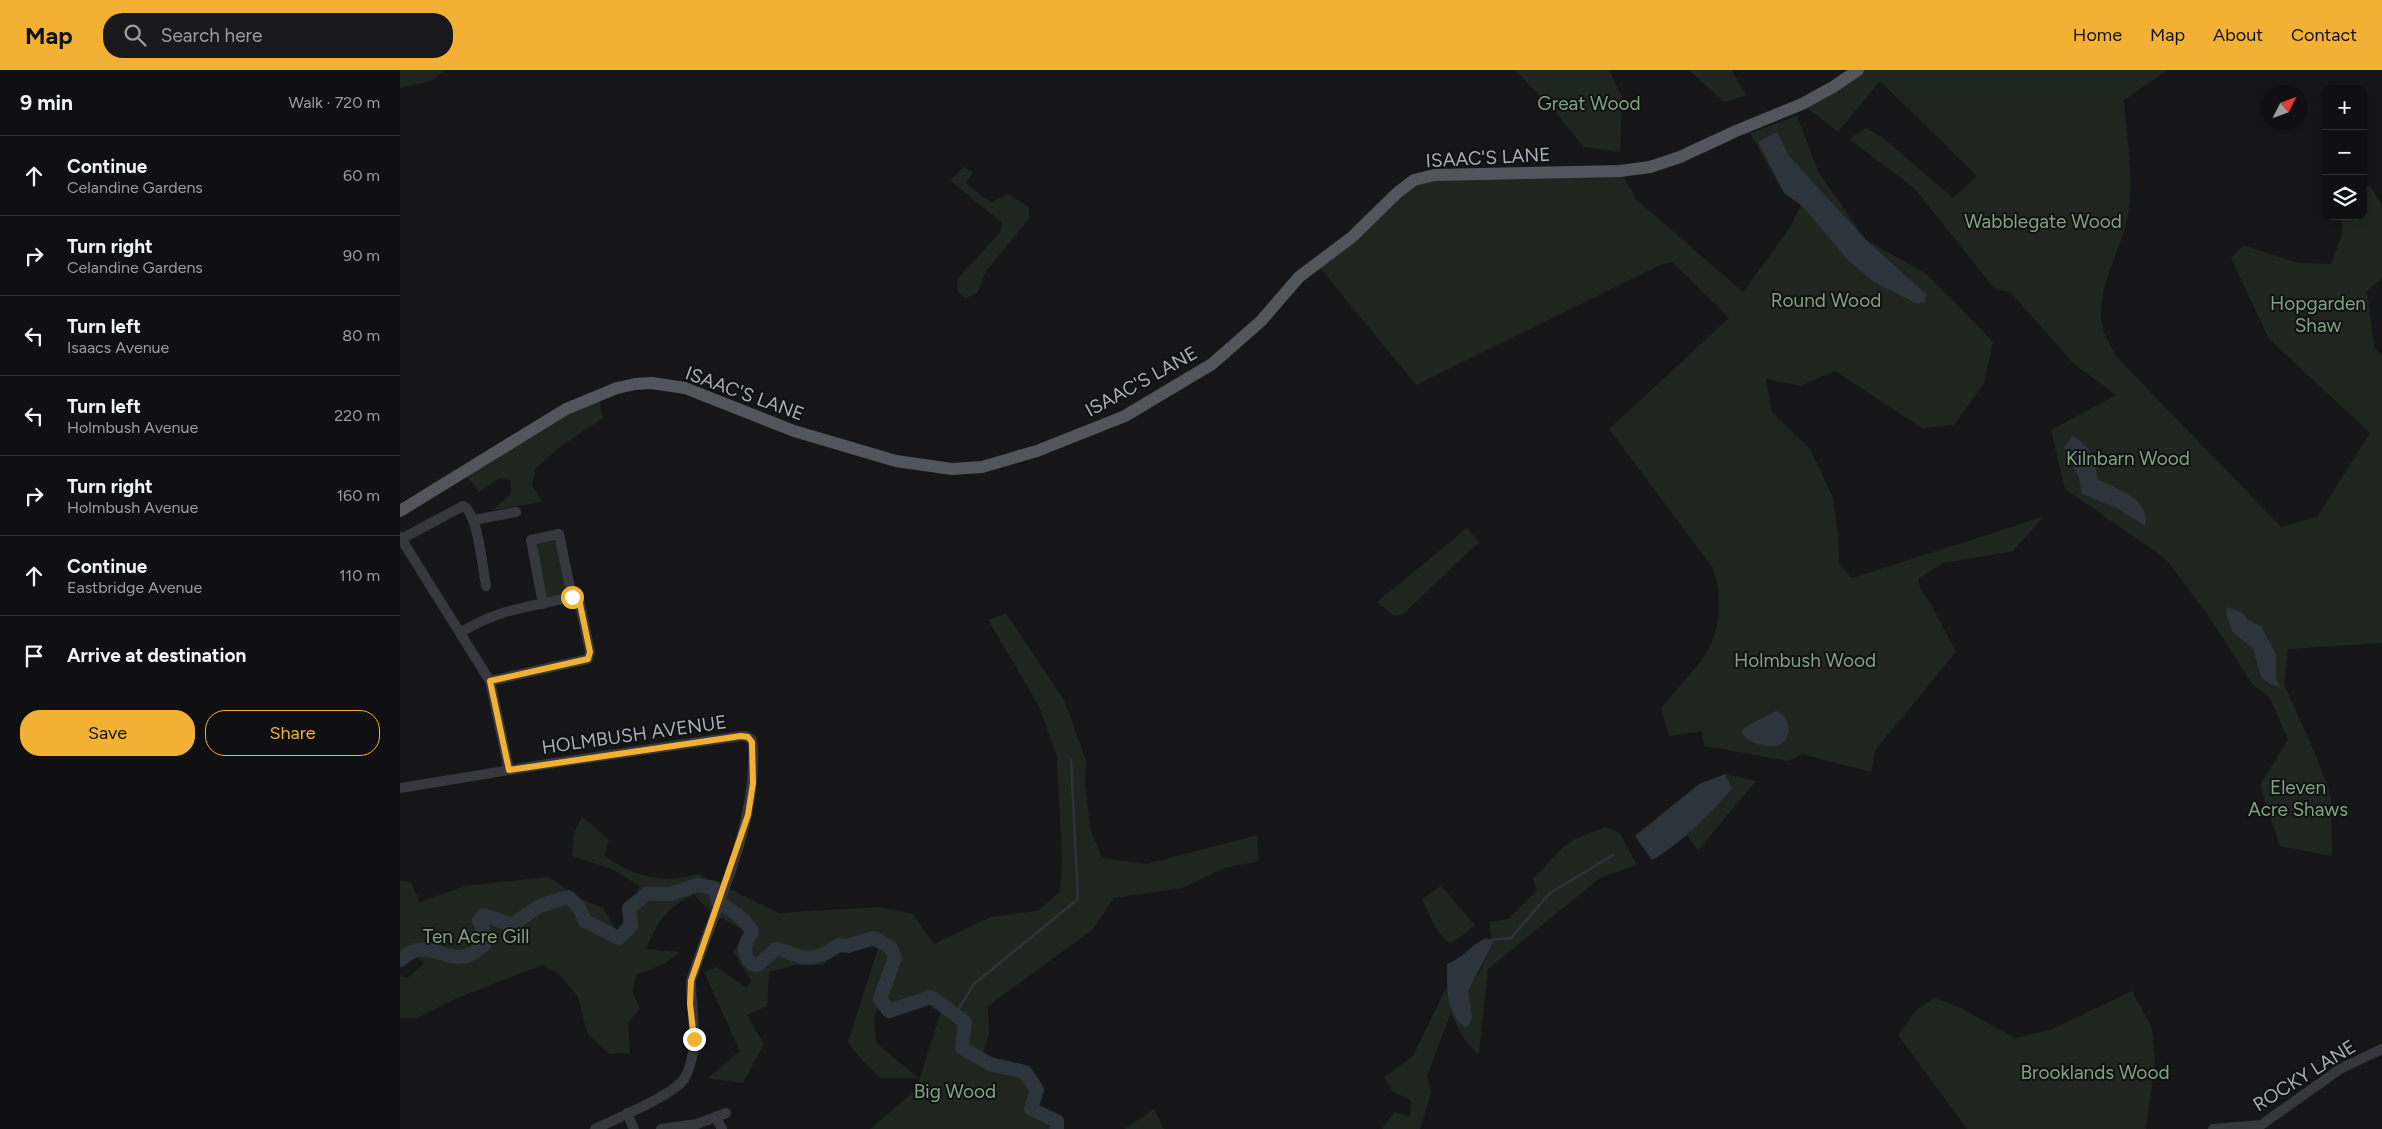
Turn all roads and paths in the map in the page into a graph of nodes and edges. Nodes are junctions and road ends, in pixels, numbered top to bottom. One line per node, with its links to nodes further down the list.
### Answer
1 (1858, 70): 2 (main road, ISAAC'S LANE)
2 (400, 511)
3 (516, 512): 4 (street)
4 (474, 520): 5 (street); 6 (street)
5 (401, 538): 9 (street)
6 (486, 586)
7 (572, 597): 8 (street); 8 (street); 10 (street)
8 (543, 604): 9 (street)
9 (460, 633): 10 (street)
10 (490, 681): 11 (street)
11 (509, 770): 12 (street, HOLMBUSH AVENUE); 14 (street, HOLMBUSH AVENUE)
12 (400, 788)
13 (2382, 1049): 21 (street, ROCKY LANE)
14 (626, 1113): 17 (street, HOLMBUSH AVENUE); 18 (street)
15 (726, 1113): 16 (street)
16 (716, 1118): 19 (street); 20 (street)
17 (595, 1129)
18 (634, 1129)
19 (661, 1129)
20 (722, 1129)
21 (2213, 1129)

